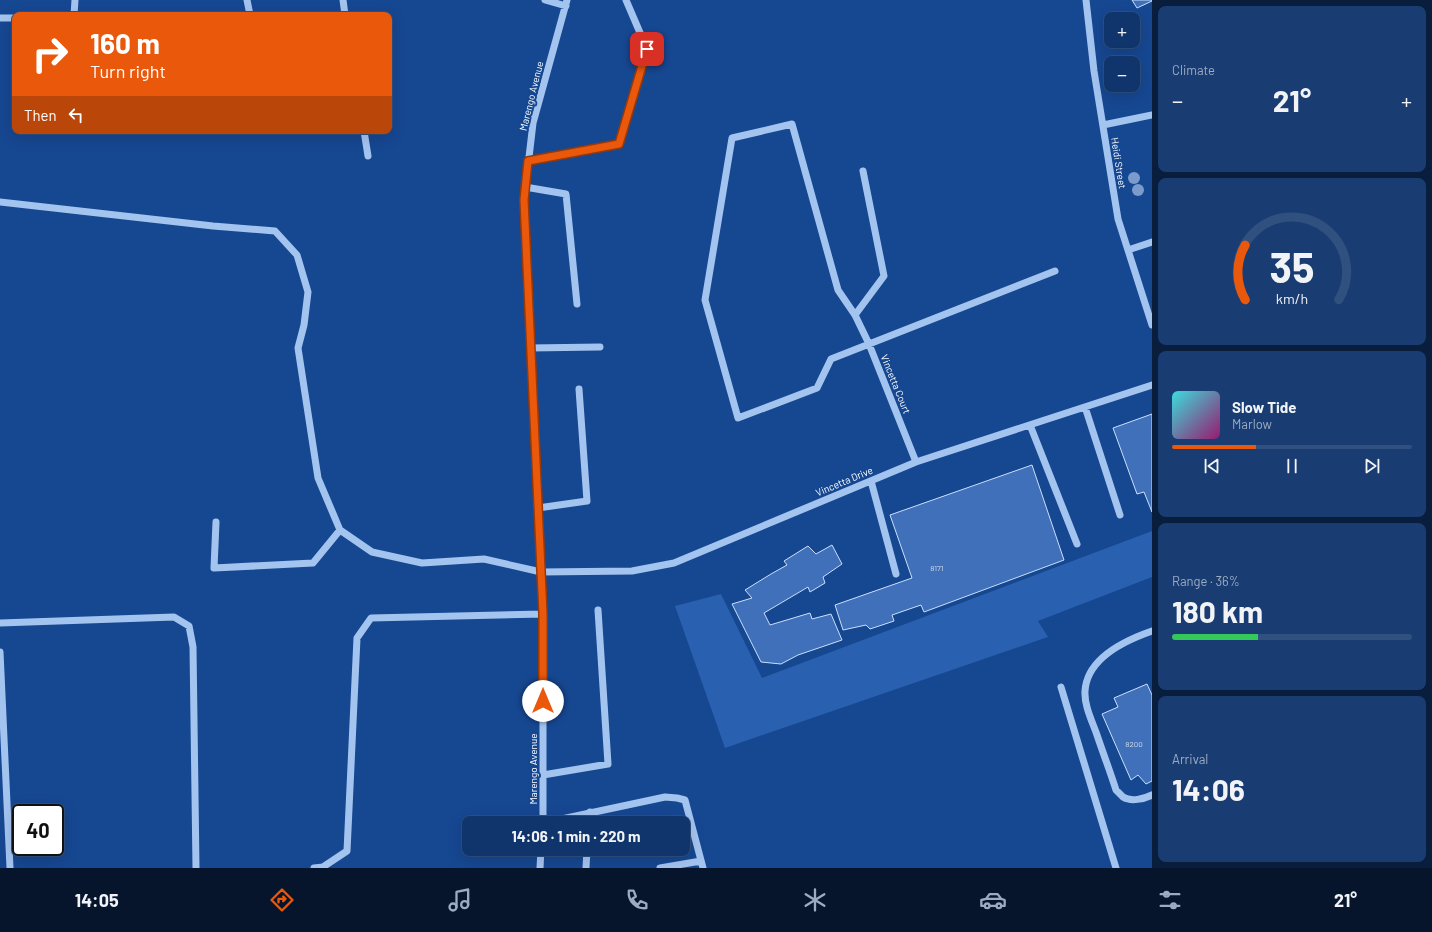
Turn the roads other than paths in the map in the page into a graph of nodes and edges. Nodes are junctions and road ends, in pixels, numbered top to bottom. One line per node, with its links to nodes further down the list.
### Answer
1 (75, 0): 8 (street)
2 (247, 0): 9 (street)
3 (343, 0): 10 (street)
4 (544, 0): 7 (street)
5 (626, 0): 17 (street)
6 (1086, 0): 14 (street, Heidi Street)
7 (567, 3): 17 (street, Marengo Avenue)
8 (74, 12)
9 (249, 12)
10 (345, 12)
11 (0, 18): 12 (street)
12 (12, 18)
13 (1152, 116): 14 (street)
14 (1103, 125): 22 (street, Heidi Street)
15 (364, 134): 16 (street)
16 (368, 156)
17 (528, 161): 19 (street, Marengo Avenue)
18 (863, 171): 25 (street)
19 (525, 186): 24 (street); 29 (street, Marengo Avenue)
20 (0, 202): 39 (street)
21 (1152, 242): 22 (street)
22 (1128, 250): 26 (street, Heidi Street)
23 (1055, 270): 27 (street)
24 (577, 304)
25 (855, 315): 27 (street, Vincetta Court); 27 (street, Vincetta Court)
26 (1152, 325)
27 (869, 344): 34 (street, Vincetta Court)
28 (600, 347): 29 (street)
29 (530, 348): 36 (street, Marengo Avenue)
30 (1152, 385): 32 (street, Vincetta Drive)
31 (579, 389): 36 (street)
32 (1085, 407): 33 (street, Vincetta Drive); 37 (street)
33 (1030, 425): 34 (street, Vincetta Drive); 40 (street)
34 (916, 462): 35 (street, Vincetta Drive)
35 (871, 481): 41 (street, Vincetta Drive); 42 (street)
36 (538, 508): 41 (street, Marengo Avenue)
37 (1120, 515)
38 (216, 522): 39 (street)
39 (340, 530): 41 (street, Vincetta Drive)
40 (1077, 544)
41 (540, 572): 44 (street, Marengo Avenue)
42 (896, 574)
43 (598, 610): 49 (street)
44 (543, 614): 49 (street, Marengo Avenue); 60 (street)
45 (0, 623): 59 (street)
46 (1152, 631): 50 (street)
47 (0, 652): 58 (street)
48 (1061, 687): 64 (street)
49 (543, 775): 52 (street, Marengo Avenue)
50 (1152, 796)
51 (590, 812): 53 (street); 54 (street); 57 (street)
52 (543, 816)
53 (573, 816)
54 (590, 816)
55 (541, 856): 61 (street)
56 (587, 856): 62 (street)
57 (702, 864): 63 (street)
58 (10, 868)
59 (196, 868)
60 (314, 868)
61 (540, 868)
62 (586, 868)
63 (660, 868)
64 (1116, 868)

